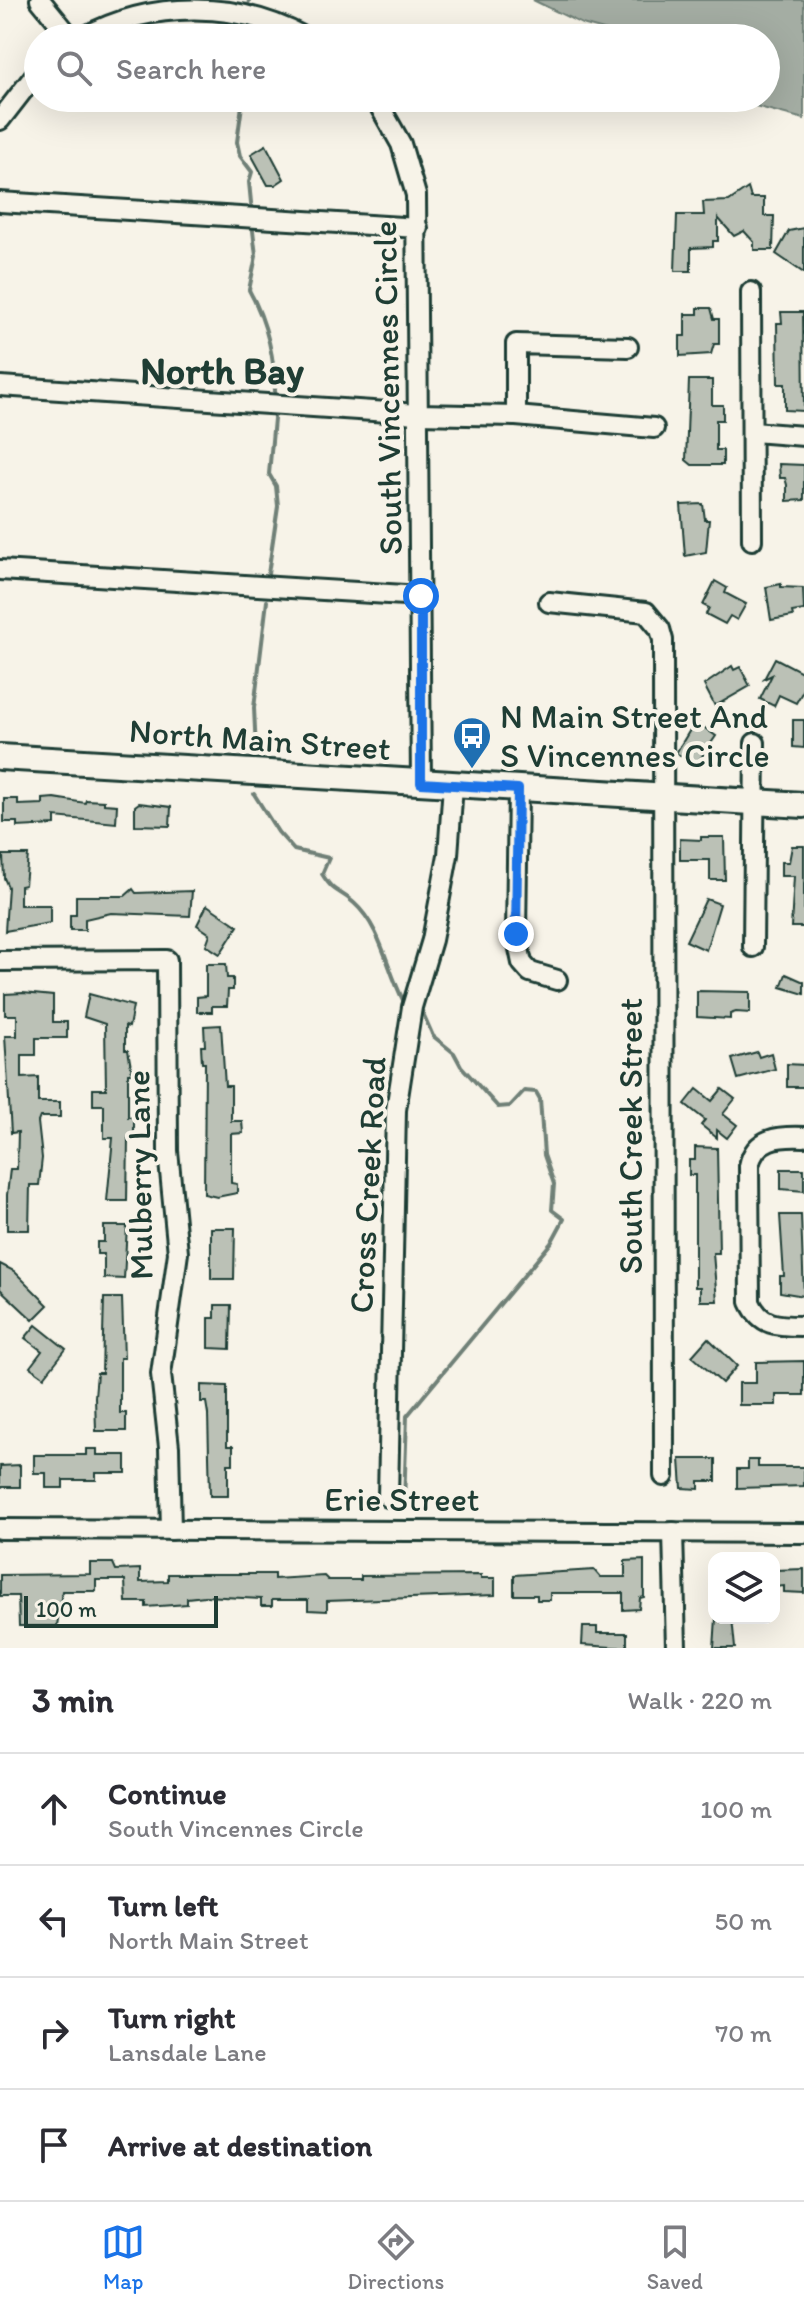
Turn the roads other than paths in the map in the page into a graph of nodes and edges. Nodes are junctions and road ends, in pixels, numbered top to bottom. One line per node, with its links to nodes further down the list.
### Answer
1 (40, 0): 2 (street)
2 (60, 24)
3 (111, 24): 4 (street)
4 (271, 24)
5 (24, 89): 7 (street)
6 (383, 112): 9 (street, South Vincennes Circle)
7 (0, 120)
8 (0, 202): 9 (street)
9 (418, 228): 13 (street, South Vincennes Circle)
10 (751, 292): 16 (street)
11 (628, 347): 14 (street)
12 (0, 386): 13 (street)
13 (418, 414): 14 (street); 20 (street, South Vincennes Circle)
14 (516, 416): 15 (street)
15 (654, 428)
16 (752, 432): 17 (street); 18 (street)
17 (804, 436)
18 (752, 540)
19 (0, 570): 20 (street)
20 (421, 596): 24 (street, South Vincennes Circle)
21 (549, 602): 27 (street, South Creek Street)
22 (755, 743): 28 (street)
23 (0, 757): 24 (main road, North Main Street)
24 (421, 783): 25 (main road, North Main Street)
25 (453, 785): 26 (main road, North Main Street); 36 (street, Cross Creek Road)
26 (518, 789): 27 (main road, North Main Street); 32 (street)
27 (662, 796): 28 (main road, North Main Street); 35 (street, South Creek Street)
28 (754, 802): 29 (main road, North Main Street); 30 (street)
29 (804, 805)
30 (753, 947)
31 (0, 961): 38 (street, Mulberry Lane)
32 (557, 980)
33 (804, 1137): 34 (street)
34 (804, 1326)
35 (664, 1476)
36 (388, 1497)
37 (0, 1529): 38 (street, Erie Street)
38 (171, 1530): 39 (street, Erie Street)
39 (673, 1532): 40 (street, Erie Street); 41 (street)
40 (804, 1533)
41 (676, 1648)

